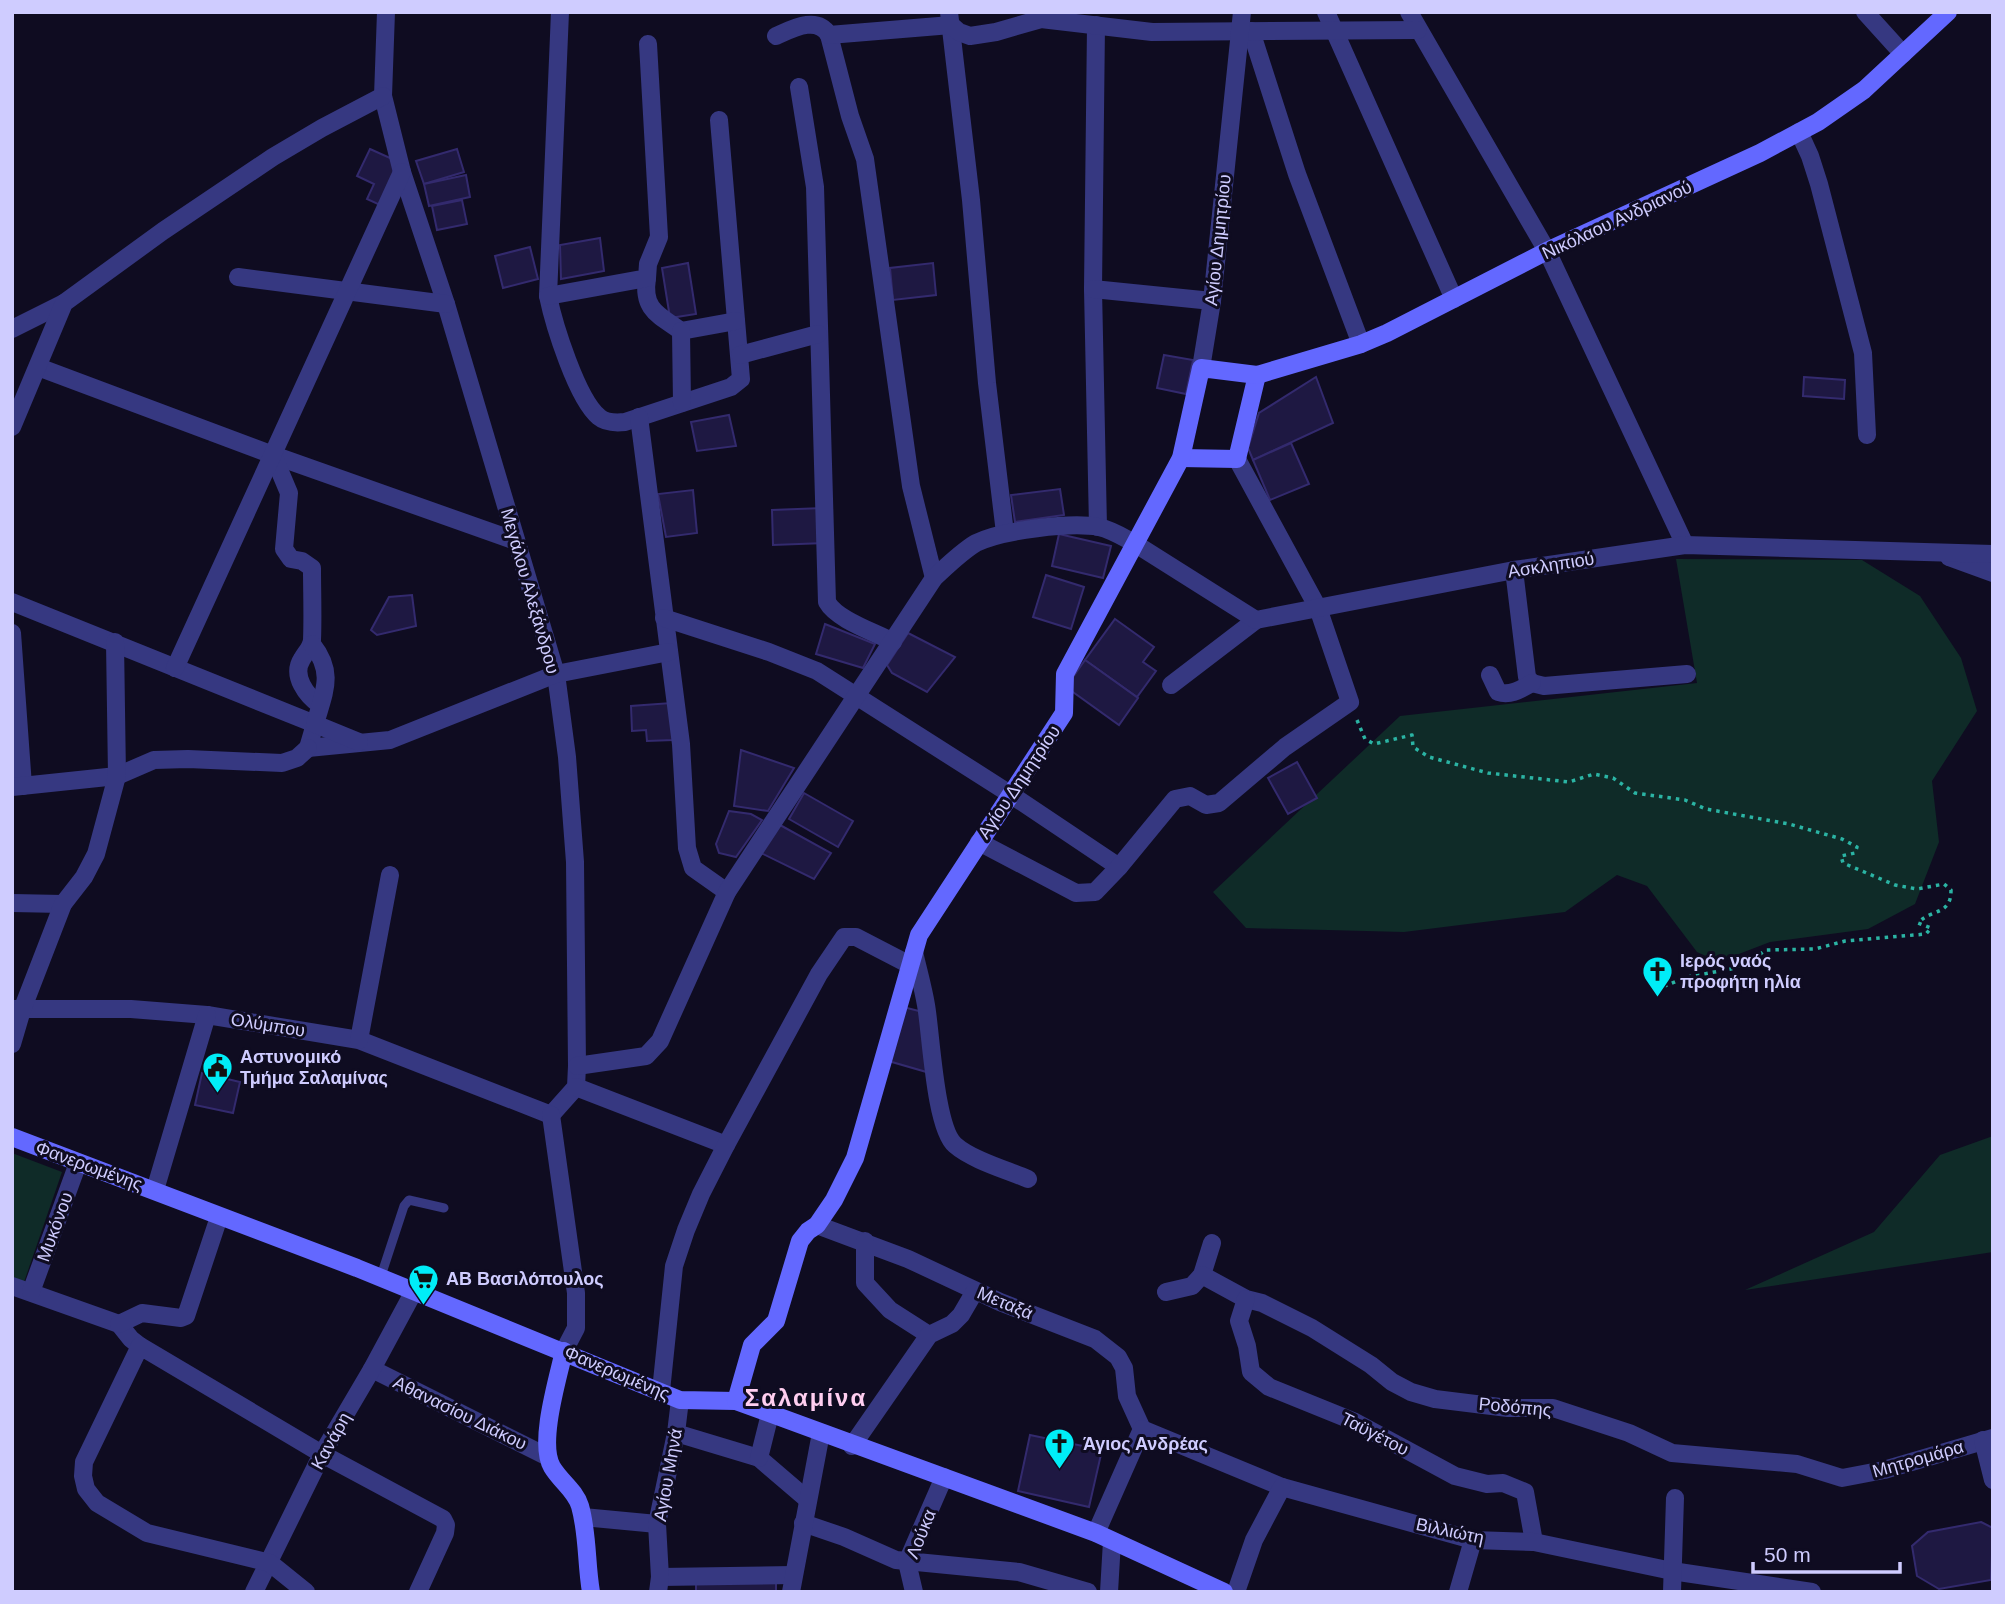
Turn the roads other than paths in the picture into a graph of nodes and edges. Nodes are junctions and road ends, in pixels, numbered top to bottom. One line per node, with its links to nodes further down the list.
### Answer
1 (386, 12): 19 (street, Μεγάλου Αλεξάνδρου)
2 (560, 12): 28 (street)
3 (1242, 12): 13 (street, Αγίου Δημητρίου)
4 (1326, 12): 11 (street)
5 (1409, 12): 12 (street)
6 (1866, 12): 17 (street)
7 (1948, 12): 17 (street, Νικόλαου Ανδριανού)
8 (1039, 15): 9 (street); 10 (street)
9 (950, 19): 14 (street); 50 (street)
10 (1096, 25): 13 (street); 26 (street)
11 (1333, 30): 12 (street); 13 (street); 29 (street)
12 (1418, 30): 23 (street)
13 (1246, 31): 30 (street, Αγίου Δημητρίου); 37 (street)
14 (829, 35): 15 (street); 58 (street)
15 (776, 36)
16 (649, 44): 25 (street)
17 (1903, 54): 21 (street, Νικόλαου Ανδριανού)
18 (799, 87): 36 (street)
19 (383, 96): 22 (street, Μεγάλου Αλεξάνδρου); 31 (street)
20 (719, 120): 33 (street)
21 (1799, 132): 23 (street, Νικόλαου Ανδριανού); 45 (street)
22 (402, 172): 27 (street); 32 (street, Μεγάλου Αλεξάνδρου)
23 (1547, 251): 29 (street, Νικόλαου Ανδριανού); 53 (street)
24 (238, 277): 27 (street)
25 (647, 278): 28 (street); 35 (street)
26 (1093, 289): 30 (street); 49 (street)
27 (346, 291): 32 (street); 46 (street)
28 (548, 296): 43 (street)
29 (1454, 299): 37 (street, Νικόλαου Ανδριανού)
30 (1212, 300): 40 (street, Αγίου Δημητρίου)
31 (64, 303): 34 (street); 39 (street)
32 (446, 304): 51 (street, Μεγάλου Αλεξάνδρου)
33 (736, 321): 35 (street); 38 (street)
34 (12, 329)
35 (681, 331): 42 (street)
36 (818, 334): 38 (street); 65 (street)
37 (1361, 344): 41 (street, Νικόλαου Ανδριανού)
38 (740, 355): 42 (street)
39 (38, 367): 44 (street); 46 (street)
40 (1201, 368): 41 (street); 47 (street, Αγίου Δημητρίου)
41 (1257, 374): 48 (street)
42 (682, 403): 43 (street)
43 (639, 417): 61 (street)
44 (12, 427)
45 (1867, 436)
46 (273, 455): 51 (street); 66 (street); 68 (street)
47 (1181, 458): 48 (street); 52 (street, Αγίου Δημητρίου)
48 (1237, 459): 60 (street)
49 (1098, 527): 50 (street); 52 (street)
50 (1005, 533): 58 (street)
51 (516, 541): 69 (street, Μεγάλου Αλεξάνδρου)
52 (1134, 543): 62 (street); 81 (street, Αγίου Δημητρίου)
53 (1685, 545): 54 (street, Ασκληπιού); 56 (street, Ασκληπιού)
54 (1929, 551): 55 (street, Ασκληπιού); 57 (street)
55 (1993, 554)
56 (1514, 570): 60 (street, Ασκληπιού); 72 (street)
57 (1993, 573)
58 (934, 578): 65 (street)
59 (12, 602): 64 (street)
60 (1318, 608): 62 (street, Ασκληπιού); 83 (street)
61 (664, 618): 67 (street); 74 (street)
62 (1256, 620): 73 (street)
63 (12, 633): 80 (street)
64 (115, 642): 68 (street); 79 (street)
65 (893, 642): 74 (street)
66 (312, 644): 75 (street); 75 (street)
67 (669, 652): 69 (street); 85 (street)
68 (175, 668): 76 (street)
69 (556, 674): 77 (street); 93 (street, Μεγάλου Αλεξάνδρου)
70 (1687, 674): 72 (street)
71 (1490, 675): 72 (street)
72 (1532, 682)
73 (1171, 685)
74 (858, 696): 81 (street); 85 (street)
75 (320, 705): 76 (street)
76 (315, 724): 77 (street); 78 (street)
77 (364, 743): 78 (street)
78 (308, 748): 79 (street)
79 (117, 776): 80 (street); 87 (street)
80 (18, 787)
81 (1010, 794): 82 (street, Αγίου Δημητρίου); 83 (street)
82 (979, 842): 83 (street); 88 (street, Αγίου Δημητρίου)
83 (1119, 867)
84 (390, 875): 91 (street)
85 (727, 892): 93 (street)
86 (12, 902): 87 (street)
87 (63, 904): 89 (street)
88 (912, 959): 97 (street); 99 (street); 103 (street, Αγίου Δημητρίου)
89 (17, 1010): 90 (street, Ολύμπου); 92 (street)
90 (207, 1015): 91 (street, Ολύμπου); 100 (street)
91 (359, 1040): 95 (street, Ολύμπου)
92 (12, 1044)
93 (577, 1066): 94 (street, Μεγάλου Αλεξάνδρου)
94 (576, 1087): 95 (street); 97 (street)
95 (551, 1115): 117 (street)
96 (12, 1137): 98 (street, Φανερωμένης)
97 (726, 1145): 119 (street)
98 (78, 1163): 100 (street, Φανερωμένης); 110 (street, Μυκόνου)
99 (1028, 1179)
100 (155, 1190): 102 (street, Φανερωμένης)
101 (444, 1208): 107 (lane)
102 (219, 1217): 107 (street, Φανερωμένης); 114 (street)
103 (817, 1225): 104 (street, Μεταξά); 121 (street, Αγίου Δημητρίου)
104 (864, 1241): 109 (street, Μεταξά); 115 (street)
105 (1212, 1243): 106 (street)
106 (1202, 1275): 111 (street); 113 (street, Ροδόπης)
107 (380, 1279): 112 (street, Φανερωμένης)
108 (12, 1286): 110 (street)
109 (975, 1291): 115 (street); 123 (street, Μεταξά)
110 (31, 1292): 114 (street)
111 (1166, 1292)
112 (413, 1293): 117 (street, Φανερωμένης); 118 (street, Κανάρη)
113 (1246, 1299): 132 (street, Ροδόπης); 142 (street, Ταϋγέτου)
114 (119, 1324): 116 (street)
115 (929, 1335): 127 (street)
116 (140, 1346): 128 (street); 144 (street)
117 (564, 1351): 119 (street, Φανερωμένης); 129 (street)
118 (372, 1369): 128 (street, Κανάρη); 129 (street, Αθανασίου Διάκου)
119 (661, 1391): 120 (street, Φανερωμένης)
120 (680, 1400): 121 (street, Φανερωμένης); 124 (street, Αγίου Μηνά)
121 (736, 1401): 122 (street, Φανερωμένης)
122 (770, 1414): 125 (street, Φανερωμένης); 130 (street)
123 (1142, 1429): 134 (street, Βιλλιώτη); 140 (street)
124 (676, 1433): 130 (street); 139 (street, Αγίου Μηνά)
125 (821, 1433): 127 (street, Φανερωμένης); 136 (street)
126 (1988, 1439): 132 (street, Μητρομάρα); 133 (street)
127 (852, 1446): 131 (street, Φανερωμένης)
128 (322, 1454): 144 (street, Κανάρη); 150 (street)
129 (548, 1457): 137 (street)
130 (760, 1458): 136 (street)
131 (944, 1477): 140 (street, Φανερωμένης); 143 (street, Λούκα)
132 (1842, 1478)
133 (1993, 1480)
134 (1282, 1487): 141 (street, Βιλλιώτη); 156 (street)
135 (1675, 1498): 145 (street)
136 (808, 1500): 138 (street)
137 (583, 1517): 139 (street); 151 (street)
138 (803, 1523): 143 (street); 146 (street)
139 (657, 1524): 147 (street, Αγίου Μηνά)
140 (1104, 1537): 154 (street); 155 (street, Φανερωμένης)
141 (1473, 1540): 142 (street, Βιλλιώτη); 157 (street)
142 (1534, 1542): 145 (street, Βιλλιώτη)
143 (907, 1562): 152 (street, Λούκα); 153 (street)
144 (270, 1563): 148 (street, Κανάρη); 149 (street)
145 (1672, 1571): 158 (street); 159 (street, Βιλλιώτη)
146 (792, 1583): 147 (street)
147 (659, 1584)
148 (254, 1592)
149 (306, 1592)
150 (418, 1592)
151 (592, 1592)
152 (914, 1592)
153 (1088, 1592)
154 (1110, 1592)
155 (1224, 1592)
156 (1236, 1592)
157 (1458, 1592)
158 (1672, 1592)
159 (1812, 1592)

